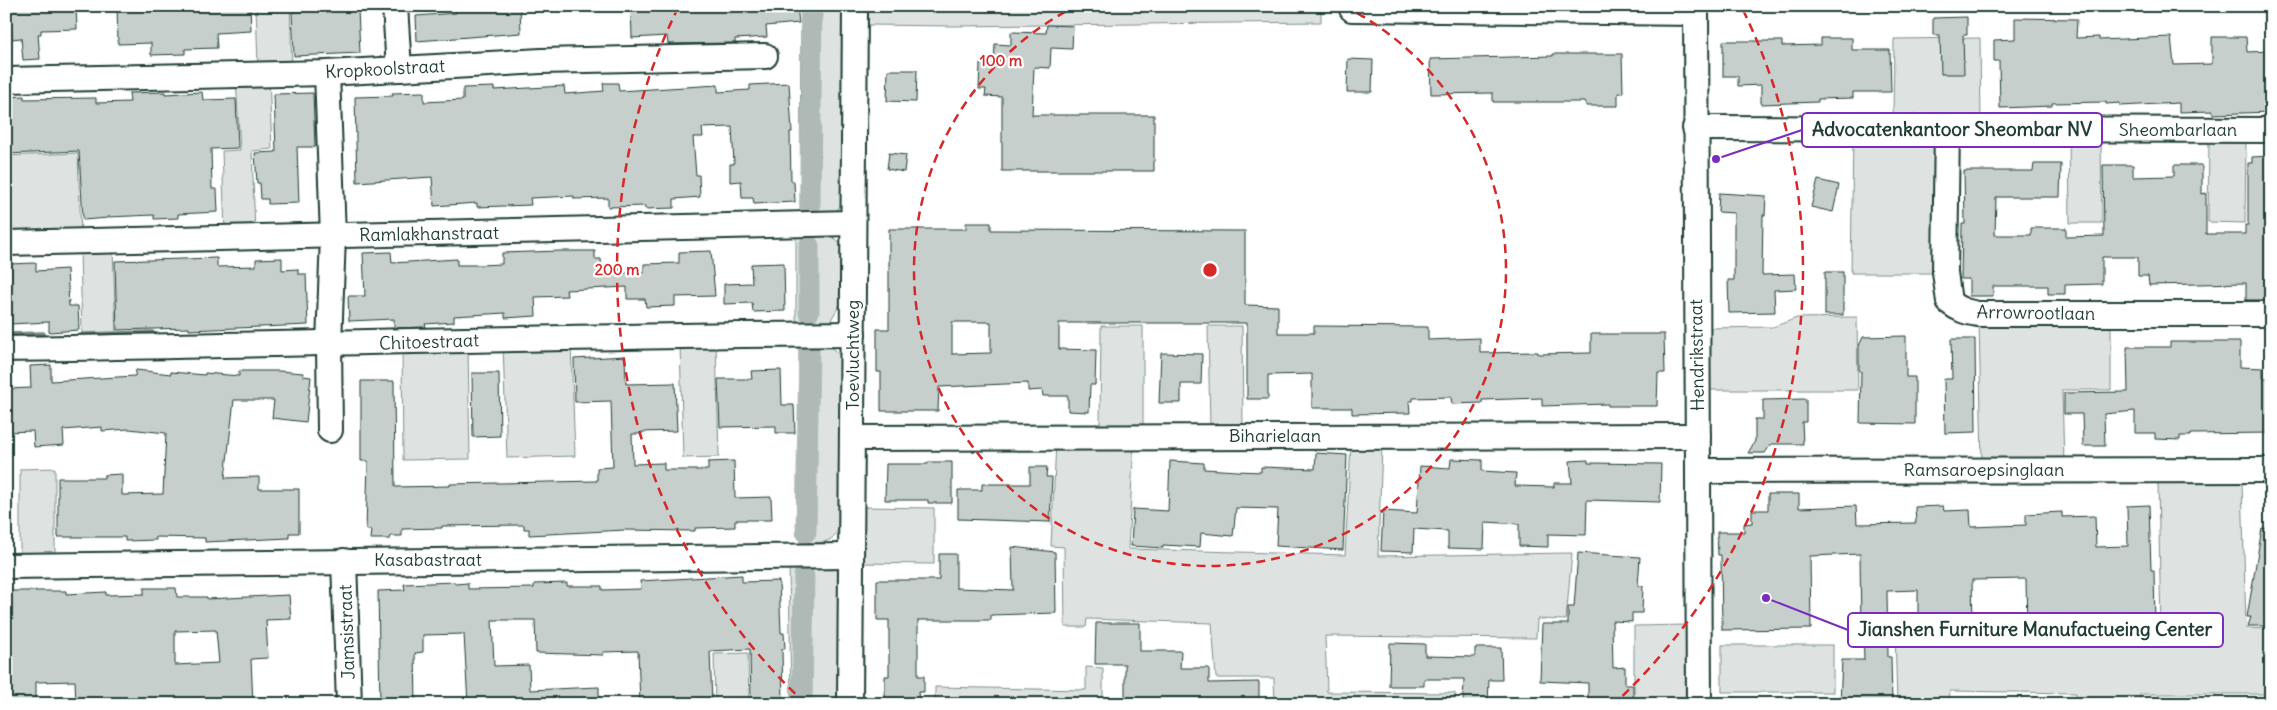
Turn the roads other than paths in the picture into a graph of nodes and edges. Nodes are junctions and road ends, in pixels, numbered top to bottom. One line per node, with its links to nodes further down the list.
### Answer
1 (395, 6): 6 (street)
2 (855, 6): 12 (street, Toevluchtweg)
3 (1352, 9): 4 (street)
4 (1696, 9): 9 (street, Hendrikstraat)
5 (765, 56): 6 (street, Kropkoolstraat)
6 (399, 69): 7 (street, Kropkoolstraat)
7 (327, 73): 8 (street, Kropkoolstraat); 13 (street)
8 (6, 80)
9 (1696, 128): 10 (street, Sheombarlaan); 20 (street, Hendrikstraat)
10 (1947, 128): 11 (street, Sheombarlaan); 15 (street, Arrowrootlaan)
11 (2271, 130)
12 (852, 223): 13 (street, Ramlakhanstraat); 16 (street, Toevluchtweg)
13 (332, 236): 14 (street, Ramlakhanstraat); 17 (street)
14 (6, 242)
15 (2271, 314)
16 (853, 334): 17 (street, Chitoestraat); 21 (street, Toevluchtweg)
17 (329, 344): 18 (street, Chitoestraat); 19 (street)
18 (6, 349)
19 (330, 430)
20 (1698, 436): 21 (street, Biharielaan); 23 (street, Hendrikstraat)
21 (852, 438): 24 (street, Toevluchtweg)
22 (2271, 470): 23 (street, Ramsaroepsinglaan)
23 (1698, 471): 29 (street, Hendrikstraat)
24 (850, 556): 25 (street, Kasabastraat); 28 (street, Toevluchtweg)
25 (344, 561): 26 (street, Kasabastraat); 27 (street, Jamsistraat)
26 (6, 566)
27 (349, 704)
28 (850, 704)
29 (1699, 704)

